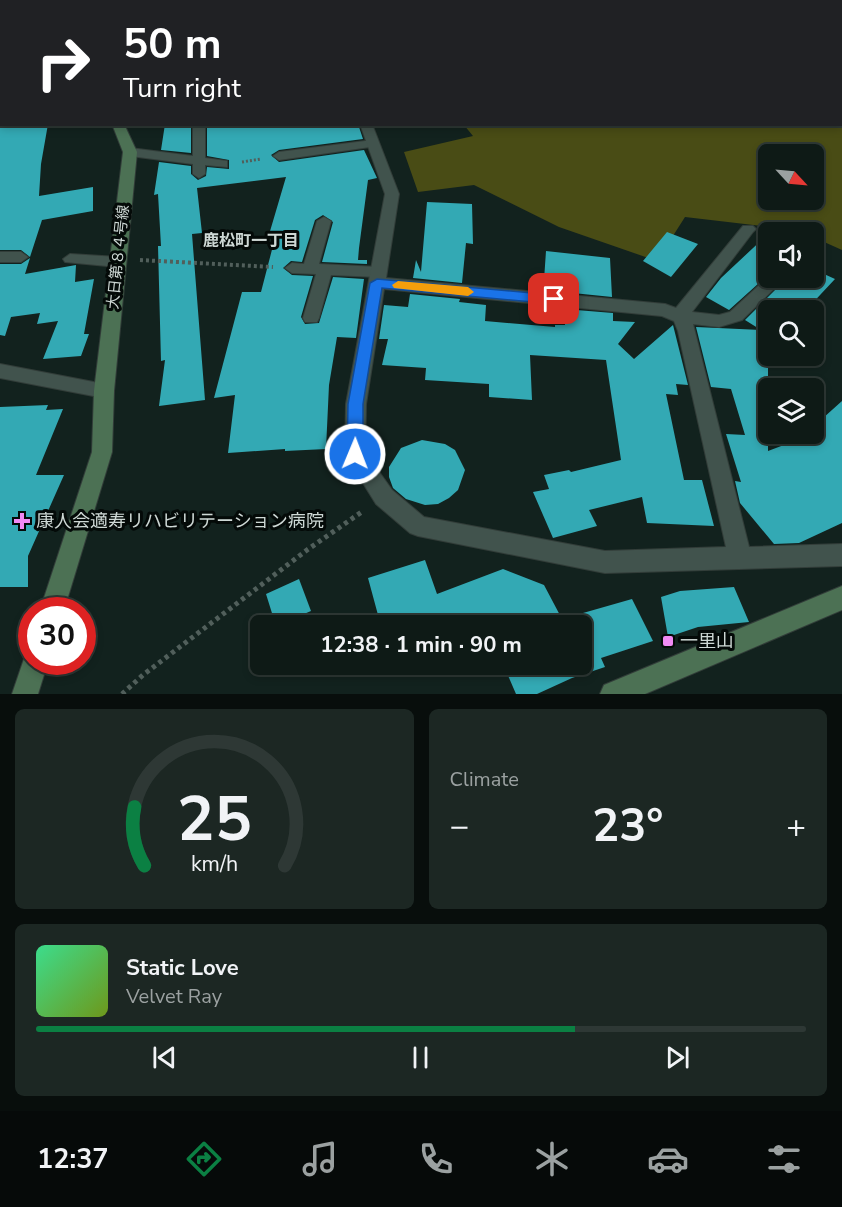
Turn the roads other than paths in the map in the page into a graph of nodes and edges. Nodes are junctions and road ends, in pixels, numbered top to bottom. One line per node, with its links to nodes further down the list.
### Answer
1 (119, 126): 4 (street, 大日第８４号線)
2 (199, 126): 6 (lane)
3 (369, 134): 5 (lane); 17 (street)
4 (130, 152): 6 (lane); 14 (street, 大日第８４号線)
5 (279, 156)
6 (198, 160): 7 (lane); 8 (lane)
7 (223, 164)
8 (199, 174)
9 (324, 221): 16 (lane)
10 (748, 229): 19 (street)
11 (0, 257): 12 (lane)
12 (21, 257)
13 (70, 259): 14 (lane)
14 (118, 260): 22 (street, 大日第８４号線)
15 (292, 268): 16 (lane)
16 (318, 269): 17 (lane); 20 (lane)
17 (377, 278): 19 (street); 24 (street)
18 (766, 288): 19 (street)
19 (681, 317): 24 (street)
20 (311, 318)
21 (0, 371): 22 (street)
22 (104, 391): 25 (street, 大日第８４号線)
23 (842, 555): 24 (street)
24 (740, 557)
25 (56, 597)
26 (842, 598): 29 (street)
27 (31, 675): 28 (street)
28 (25, 694)
29 (613, 694)

